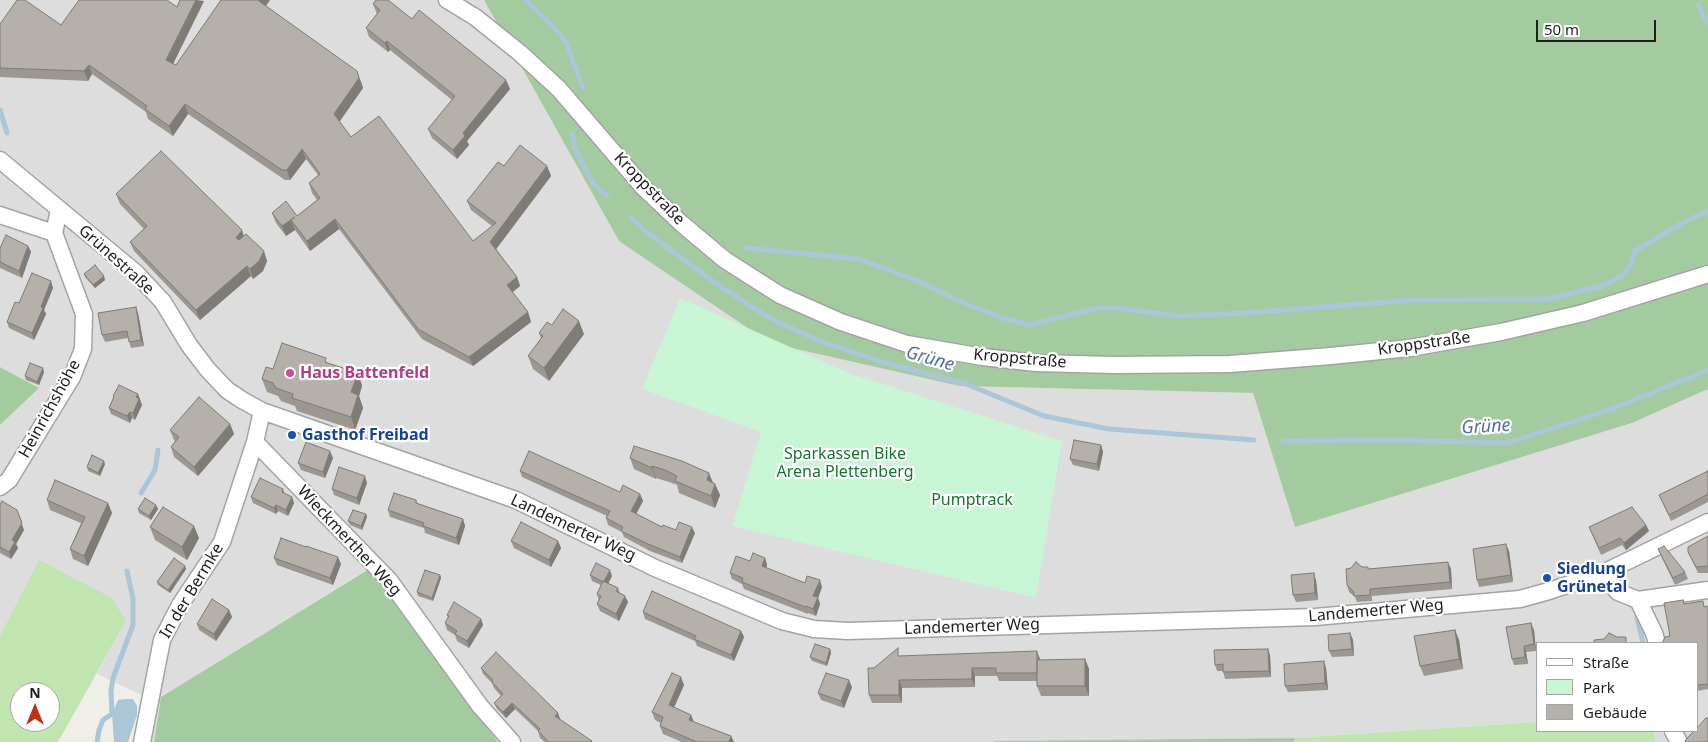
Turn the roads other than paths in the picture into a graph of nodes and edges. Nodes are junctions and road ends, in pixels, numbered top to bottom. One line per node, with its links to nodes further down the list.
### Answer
1 (447, 0): 6 (street, Kroppstraße)
2 (0, 160): 3 (street, Grünestraße)
3 (59, 210): 5 (street); 7 (street, Grünestraße)
4 (0, 216): 5 (street)
5 (54, 233): 9 (street, Heinrichshöhe)
6 (1708, 274)
7 (262, 411): 8 (street); 11 (street, Landemerter Weg)
8 (255, 442): 15 (street, In der Bermke); 16 (street, Wieckmerther Weg)
9 (0, 486)
10 (1708, 522): 11 (street, Landemerter Weg)
11 (1603, 573): 13 (street)
12 (1708, 590): 13 (street)
13 (1638, 600): 14 (street)
14 (1657, 642)
15 (142, 742)
16 (512, 742)

